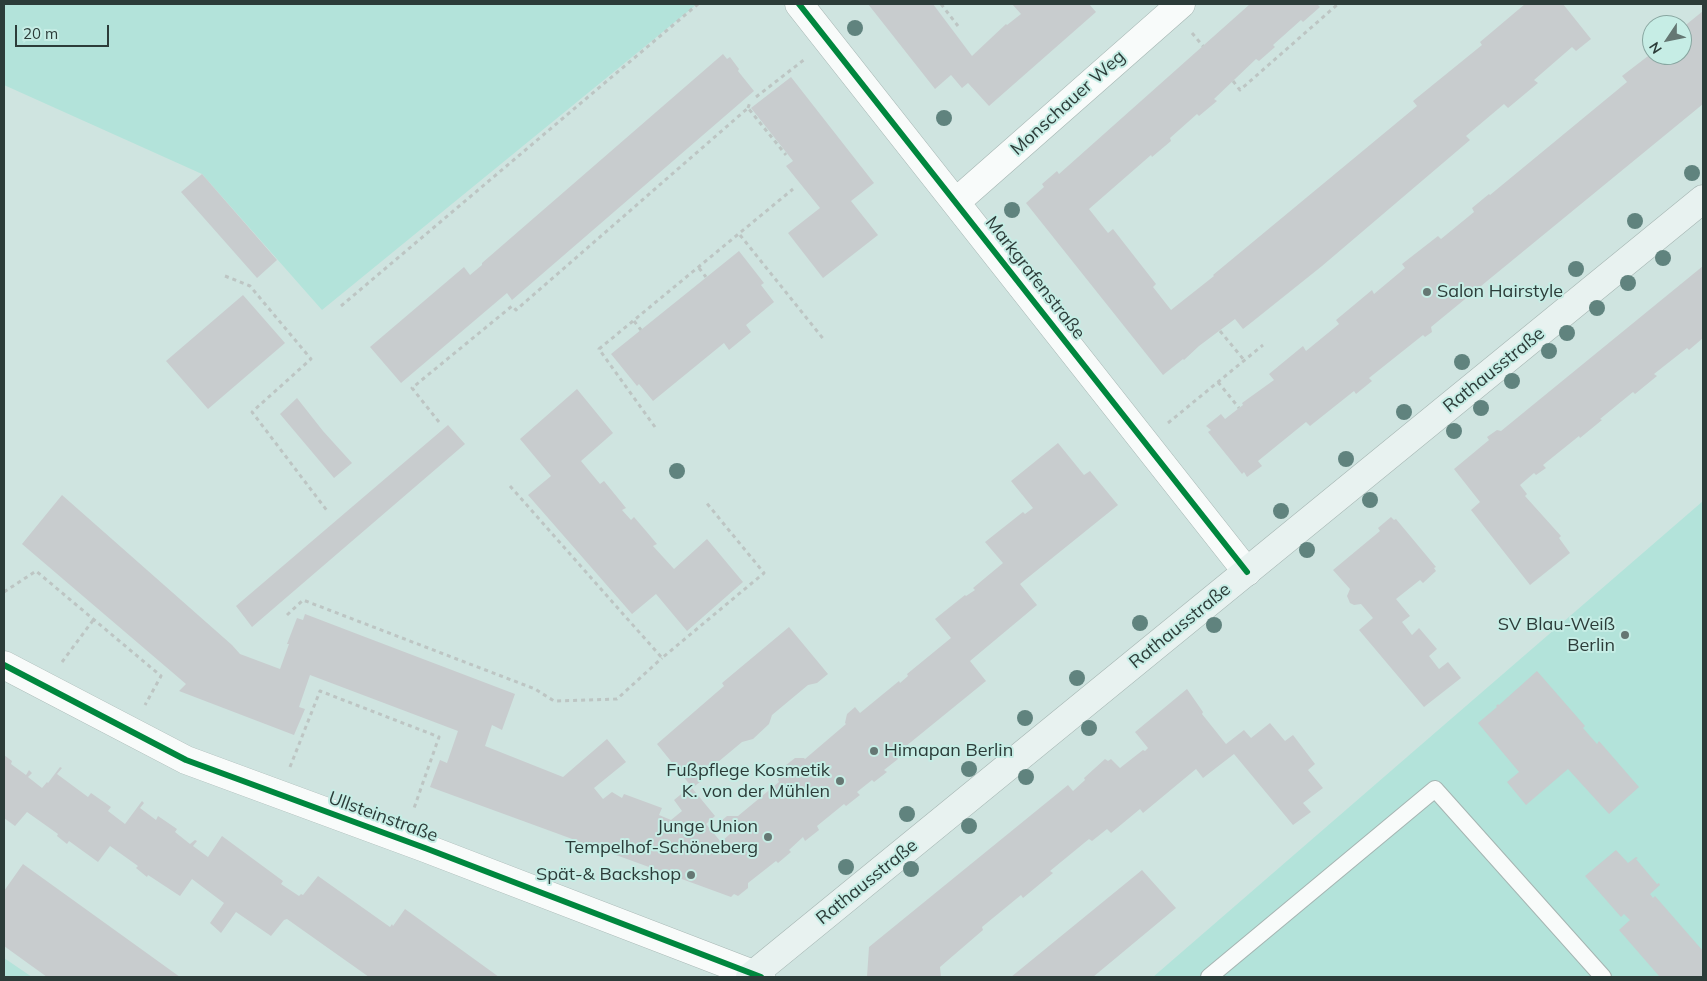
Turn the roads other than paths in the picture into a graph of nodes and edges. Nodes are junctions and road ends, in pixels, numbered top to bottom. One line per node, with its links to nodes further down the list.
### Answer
1 (799, 4): 4 (street, Markgrafenstraße)
2 (1184, 16): 4 (street, Monschauer Weg)
3 (1703, 199): 5 (main road, Rathausstraße)
4 (956, 202): 5 (street, Markgrafenstraße)
5 (1247, 572): 7 (main road, Rathausstraße)
6 (4, 665): 7 (street, Ullsteinstraße)
7 (755, 976)
8 (1209, 977): 9 (lane)
9 (1604, 977)

